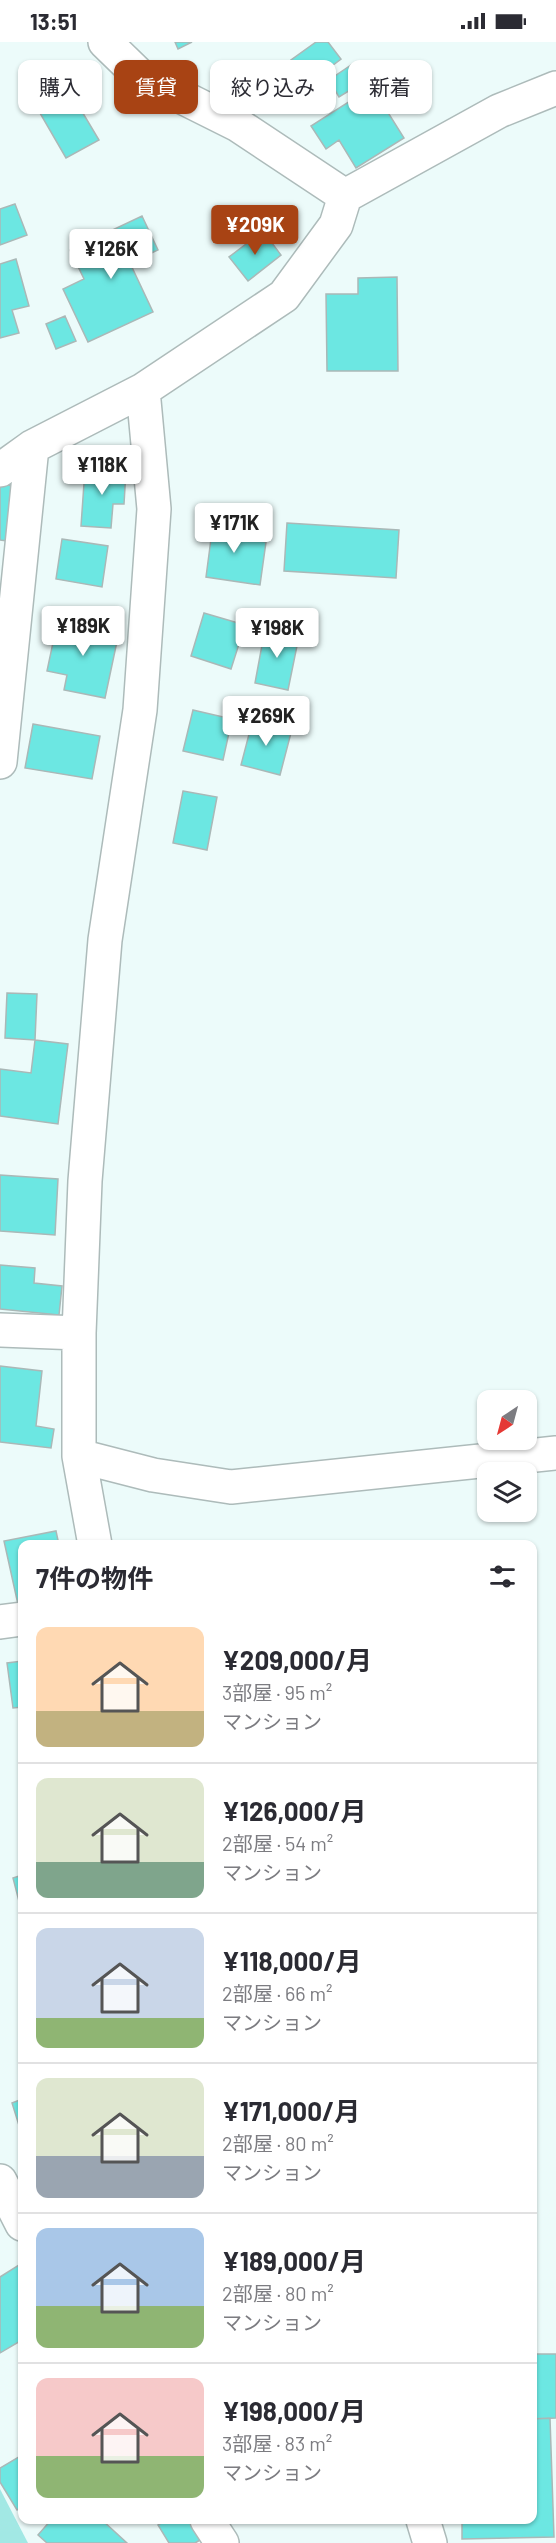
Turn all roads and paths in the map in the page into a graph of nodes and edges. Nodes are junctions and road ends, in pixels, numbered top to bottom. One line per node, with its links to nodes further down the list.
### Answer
1 (105, 42): 3 (street)
2 (556, 88): 3 (street)
3 (345, 196): 4 (street)
4 (143, 390): 5 (street); 9 (street)
5 (32, 447): 6 (street); 7 (street)
6 (0, 470)
7 (0, 762)
8 (0, 1330): 9 (street)
9 (79, 1333): 11 (street)
10 (556, 1453): 11 (street)
11 (79, 1456): 12 (street)
12 (94, 1540)
13 (18, 1620): 14 (street)
14 (0, 1622)
15 (0, 2181): 16 (street)
16 (18, 2216)
17 (210, 2524): 19 (street)
18 (424, 2524): 20 (street)
19 (222, 2543)
20 (430, 2543)

